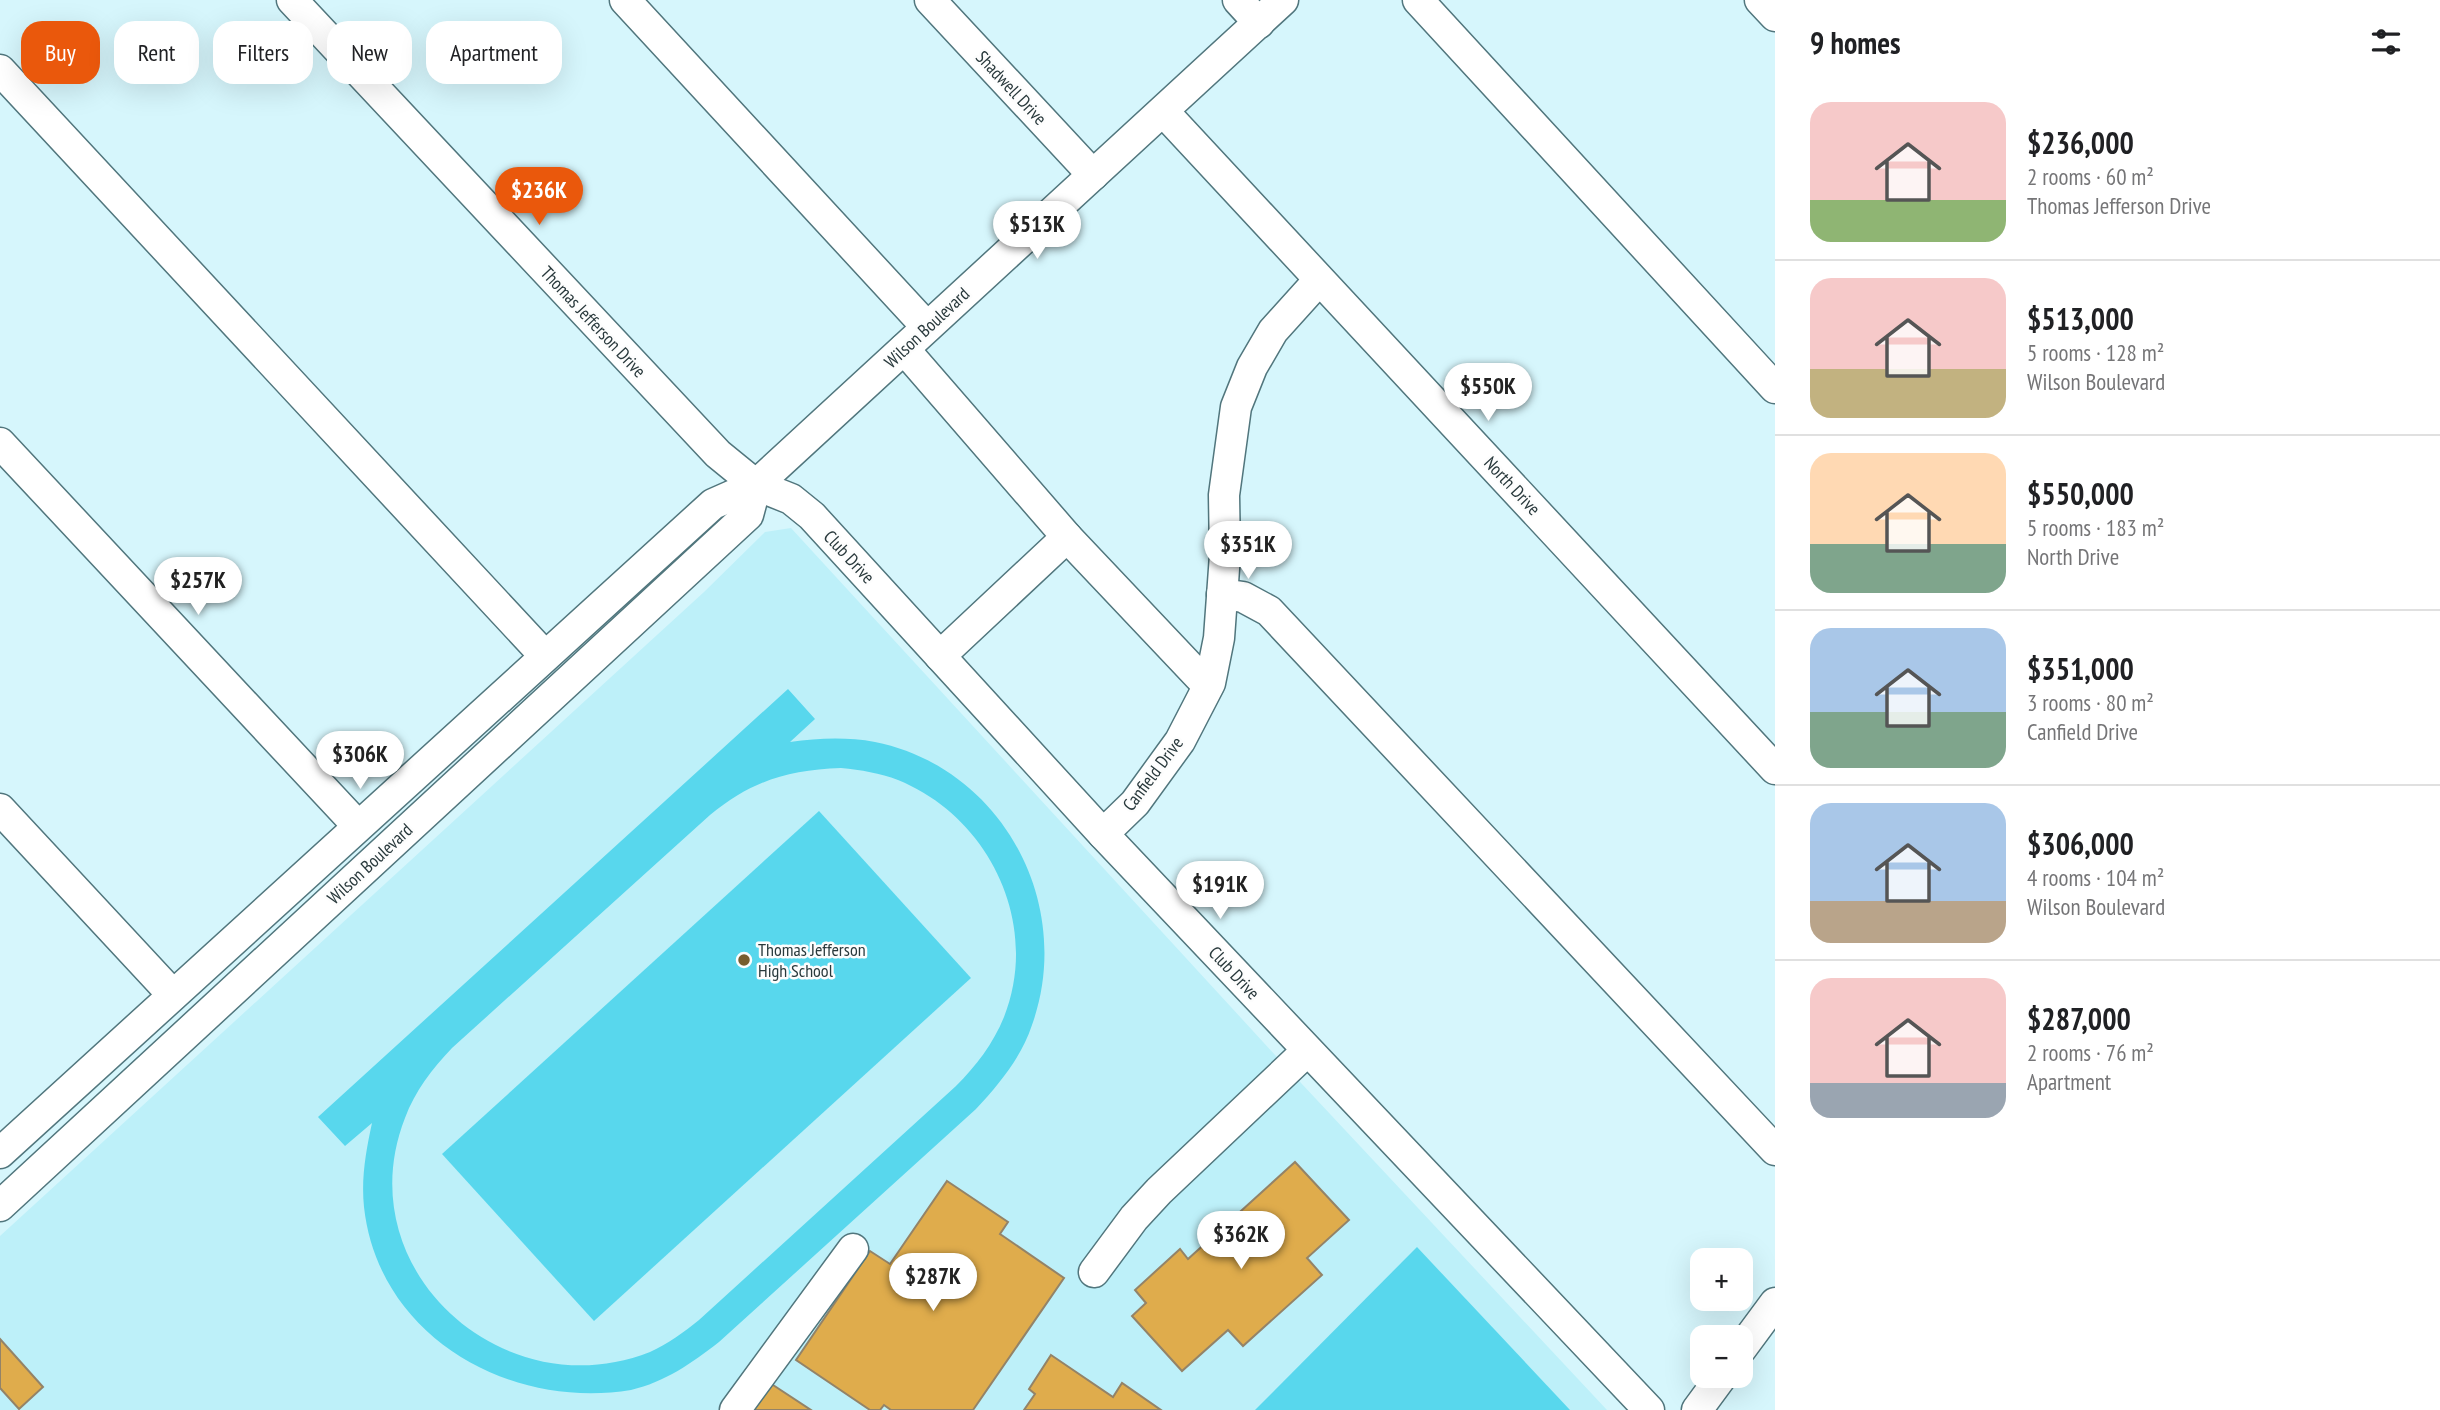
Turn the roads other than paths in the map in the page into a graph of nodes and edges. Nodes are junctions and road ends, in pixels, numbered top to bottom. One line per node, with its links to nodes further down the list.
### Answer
1 (292, 0): 18 (street, Thomas Jefferson Drive)
2 (625, 0): 14 (street)
3 (930, 0): 12 (street, Shadwell Drive)
4 (1238, 0): 9 (street)
5 (1283, 0): 9 (street, Wilson Boulevard)
6 (1418, 0): 16 (street)
7 (1760, 0): 8 (street)
8 (1775, 16)
9 (1259, 23): 11 (street, Wilson Boulevard)
10 (0, 70): 21 (street)
11 (1163, 111): 12 (street, Wilson Boulevard); 13 (street, North Drive)
12 (1093, 175): 14 (street, Wilson Boulevard)
13 (1319, 279): 20 (street, Canfield Drive); 24 (street, North Drive)
14 (928, 327): 15 (street, Wilson Boulevard)
15 (904, 349): 18 (street, Wilson Boulevard); 19 (street)
16 (1775, 388)
17 (0, 443): 26 (street)
18 (756, 485): 21 (street, Wilson Boulevard); 22 (street, Club Drive); 32 (street, Wilson Boulevard)
19 (1067, 537): 22 (street); 23 (street)
20 (1222, 594): 23 (street, Canfield Drive); 30 (street)
21 (545, 656): 26 (street, Wilson Boulevard)
22 (940, 656): 27 (street, Club Drive)
23 (1208, 686): 27 (street, Canfield Drive)
24 (1775, 769)
25 (0, 809): 28 (street)
26 (358, 826): 28 (street, Wilson Boulevard)
27 (1103, 834): 29 (street, Club Drive)
28 (173, 995): 31 (street, Wilson Boulevard)
29 (1307, 1051): 34 (street); 39 (street, Club Drive)
30 (1775, 1150)
31 (0, 1153)
32 (0, 1206)
33 (853, 1249): 38 (street)
34 (1094, 1272)
35 (1775, 1303): 36 (street)
36 (1753, 1333)
37 (1713, 1388): 40 (street)
38 (735, 1410)
39 (1649, 1410)
40 (1697, 1410)

